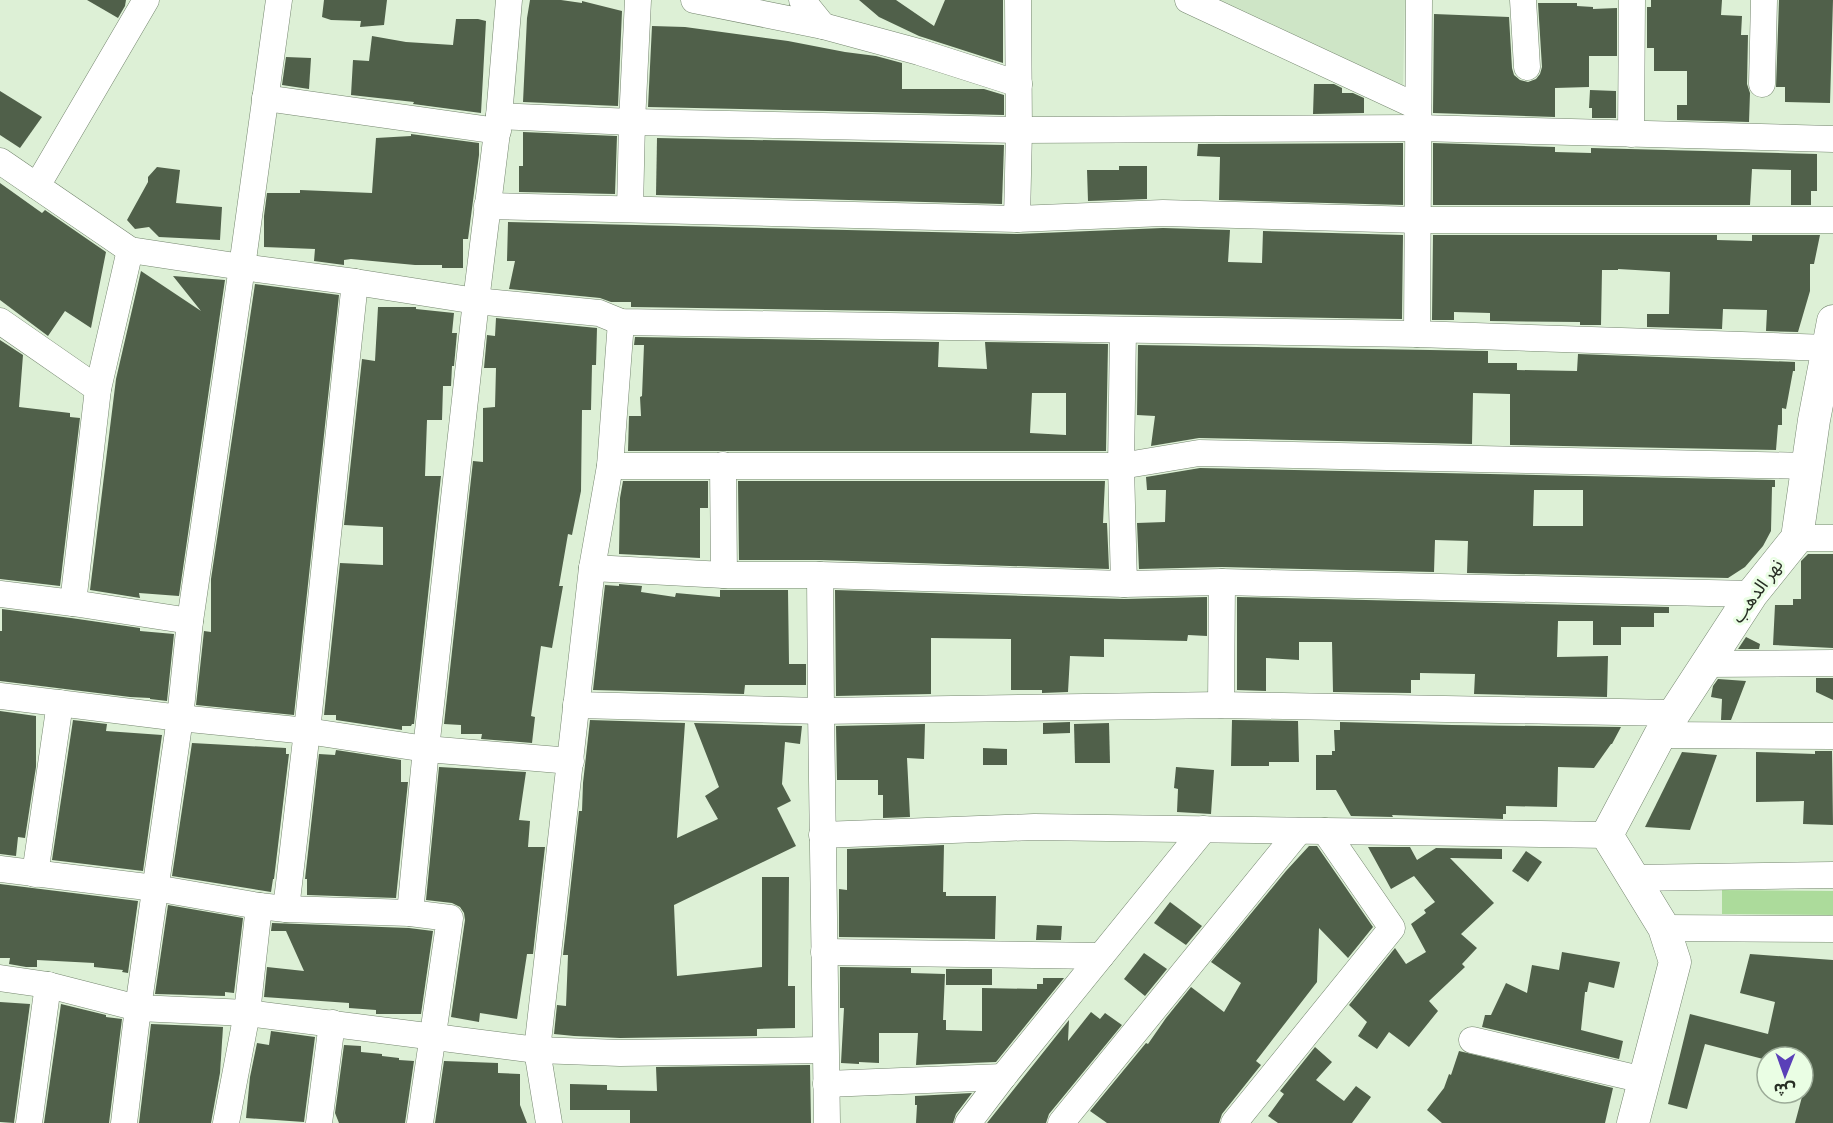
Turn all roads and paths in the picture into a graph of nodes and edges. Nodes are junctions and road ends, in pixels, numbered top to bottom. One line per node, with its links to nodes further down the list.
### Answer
1 (146, 0): 25 (street)
2 (279, 0): 17 (street)
3 (509, 0): 20 (street)
4 (639, 0): 19 (street)
5 (694, 0): 13 (street)
6 (802, 0): 13 (street)
7 (1018, 0): 15 (street)
8 (1188, 0): 18 (street)
9 (1419, 0): 18 (street)
10 (1523, 0): 14 (street)
11 (1632, 0): 22 (street)
12 (1764, 0): 16 (street)
13 (823, 26): 15 (street)
14 (1527, 67)
15 (1019, 84): 21 (street)
16 (1762, 84)
17 (265, 98): 20 (street); 32 (street)
18 (1418, 118): 21 (street); 22 (street); 29 (street)
19 (632, 122): 20 (street); 21 (street); 27 (street)
20 (498, 124): 26 (street)
21 (1019, 130): 28 (street)
22 (1631, 134): 23 (street)
23 (1833, 139)
24 (0, 161): 25 (street)
25 (37, 186): 31 (street)
26 (487, 206): 27 (street); 34 (street)
27 (630, 209): 28 (street)
28 (1017, 219): 29 (street)
29 (1418, 220): 30 (street); 38 (street)
30 (1833, 220)
31 (130, 250): 32 (street); 40 (street)
32 (242, 267): 33 (street); 55 (street)
33 (355, 282): 34 (street); 65 (street)
34 (476, 301): 36 (street); 67 (street)
35 (0, 321): 40 (street)
36 (621, 322): 37 (street); 42 (street)
37 (1123, 330): 38 (street); 43 (street)
38 (1417, 334): 39 (street)
39 (1830, 334): 44 (main road)
40 (98, 389): 54 (street)
41 (723, 465): 42 (street); 43 (street); 48 (street)
42 (610, 466): 47 (street)
43 (1120, 466): 44 (street); 51 (street)
44 (1808, 466): 45 (main road)
45 (1797, 538): 46 (street); 52 (main road, نهر الدهب)
46 (1833, 538)
47 (591, 568): 48 (street); 60 (street)
48 (724, 575): 49 (street)
49 (820, 575): 51 (street); 62 (street)
50 (1222, 582): 51 (street); 52 (street); 61 (street)
51 (1124, 584)
52 (1752, 594): 57 (main road, نهر الدهب)
53 (0, 596): 54 (street)
54 (74, 603): 55 (street)
55 (190, 621): 63 (street)
56 (1833, 663): 57 (street)
57 (1706, 664): 64 (main road, نهر الدهب)
58 (0, 696): 59 (street)
59 (60, 703): 63 (street); 75 (street)
60 (576, 705): 62 (street); 68 (street)
61 (1221, 705): 62 (street); 64 (street)
62 (820, 711): 72 (street)
63 (180, 718): 65 (street); 78 (street)
64 (1667, 724): 66 (street); 73 (main road, نهر الدهب)
65 (307, 731): 67 (street); 80 (street)
66 (1833, 736)
67 (426, 749): 68 (street); 81 (street)
68 (571, 761): 93 (street)
69 (1204, 829): 70 (street); 72 (street); 85 (street)
70 (1299, 831): 71 (street); 106 (street)
71 (1325, 831): 73 (street); 107 (street)
72 (822, 835): 84 (street)
73 (1607, 835): 77 (main road)
74 (0, 869): 75 (street)
75 (35, 874): 78 (street)
76 (1833, 875): 77 (street)
77 (1632, 878): 82 (main road)
78 (155, 888): 79 (street); 88 (street)
79 (259, 906): 80 (street); 89 (street)
80 (286, 909): 81 (street)
81 (410, 913): 91 (street)
82 (1664, 928): 83 (street); 96 (main road)
83 (1833, 929)
84 (824, 952): 85 (street); 94 (street)
85 (1101, 956): 95 (street)
86 (0, 978): 87 (street)
87 (48, 986): 88 (street); 98 (street)
88 (138, 1008): 89 (street); 99 (street)
89 (247, 1012): 90 (street); 100 (street)
90 (332, 1023): 91 (street); 101 (street)
91 (431, 1037): 93 (street); 102 (street)
92 (1472, 1040): 96 (street)
93 (537, 1050): 94 (street); 103 (street)
94 (825, 1050): 97 (street)
95 (1002, 1077): 97 (street); 105 (street)
96 (1644, 1080): 108 (main road)
97 (826, 1084): 104 (street)
98 (29, 1123)
99 (124, 1123)
100 (226, 1123)
101 (319, 1123)
102 (420, 1123)
103 (549, 1123)
104 (827, 1123)
105 (968, 1123)
106 (1061, 1123)
107 (1234, 1123)
108 (1633, 1123)

